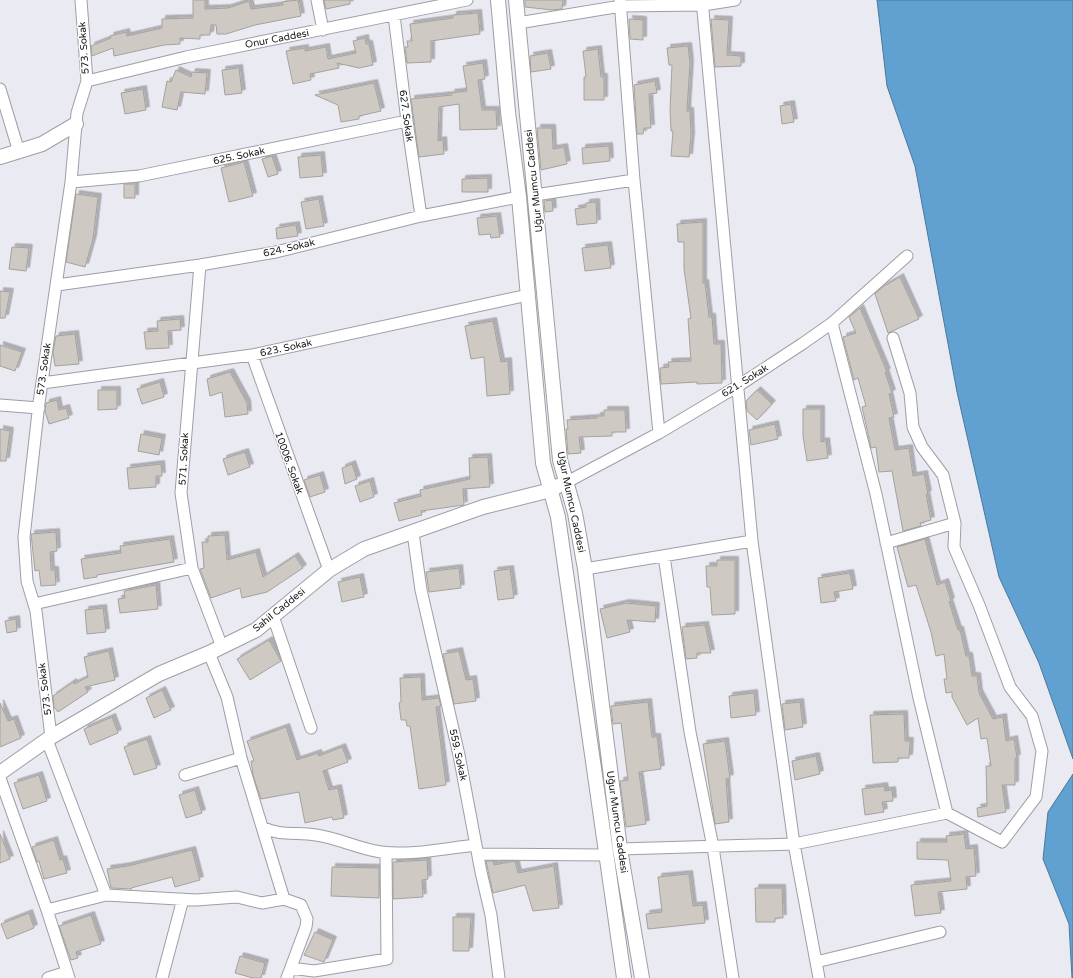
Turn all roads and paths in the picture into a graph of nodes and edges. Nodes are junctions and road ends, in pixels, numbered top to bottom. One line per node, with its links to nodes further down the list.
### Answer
1 (81, 0): 12 (street, 573. Sokak)
2 (317, 0): 11 (street)
3 (467, 0): 9 (street, Onur Caddesi)
4 (498, 0): 21 (street, Uğur Mumcu Caddesi)
5 (516, 0): 10 (street, Uğur Mumcu Caddesi)
6 (735, 0): 7 (street)
7 (703, 2): 8 (street); 32 (street)
8 (620, 3): 10 (street); 18 (street)
9 (394, 15): 11 (street, Onur Caddesi); 14 (street, 627. Sokak)
10 (518, 23): 20 (street, Uğur Mumcu Caddesi)
11 (323, 30): 12 (street, Onur Caddesi)
12 (86, 81): 15 (street, 573. Sokak)
13 (0, 89): 16 (street)
14 (407, 121): 19 (street, 625. Sokak); 22 (street, 627. Sokak)
15 (76, 124): 16 (street); 19 (street, 573. Sokak)
16 (19, 152): 17 (street)
17 (0, 157)
18 (634, 180): 20 (street); 35 (street)
19 (71, 182): 25 (street, 573. Sokak)
20 (535, 195): 36 (street, Uğur Mumcu Caddesi)
21 (519, 197): 22 (street, 624. Sokak); 26 (street, Uğur Mumcu Caddesi)
22 (421, 216): 24 (street, 624. Sokak)
23 (907, 256): 27 (street, 621. Sokak)
24 (200, 265): 25 (street, 624. Sokak); 30 (street, 571. Sokak)
25 (57, 285): 31 (street, 573. Sokak)
26 (528, 295): 29 (street, 623. Sokak); 37 (street, Uğur Mumcu Caddesi)
27 (832, 323): 32 (street, 621. Sokak); 41 (street)
28 (893, 338): 38 (street)
29 (252, 355): 30 (street, 623. Sokak); 45 (street, 10006. Sokak)
30 (191, 364): 31 (street, 623. Sokak); 43 (street, 571. Sokak)
31 (42, 383): 34 (street, 573. Sokak)
32 (738, 386): 35 (street, 621. Sokak); 40 (street)
33 (0, 405): 34 (street)
34 (39, 408): 46 (street, 573. Sokak)
35 (659, 432): 36 (street, 621. Sokak)
36 (567, 482): 37 (street, Sahil Caddesi); 44 (street, Uğur Mumcu Caddesi)
37 (551, 490): 39 (street, Sahil Caddesi); 63 (street, Uğur Mumcu Caddesi)
38 (955, 523): 41 (street); 56 (street)
39 (413, 533): 45 (street, Sahil Caddesi); 60 (street, 559. Sokak)
40 (752, 541): 42 (street); 58 (street)
41 (886, 543): 56 (street)
42 (664, 556): 44 (street); 59 (street)
43 (192, 568): 46 (street); 48 (street, 571. Sokak)
44 (585, 568): 61 (street, Uğur Mumcu Caddesi)
45 (329, 570): 47 (street, Sahil Caddesi)
46 (34, 604): 51 (street, 573. Sokak)
47 (273, 616): 48 (street, Sahil Caddesi); 50 (street)
48 (222, 647): 49 (street, Sahil Caddesi)
49 (209, 653): 51 (street, Sahil Caddesi); 52 (street)
50 (311, 728)
51 (49, 739): 53 (street, Sahil Caddesi); 64 (street, 573. Sokak)
52 (241, 758): 54 (street); 57 (street)
53 (0, 773)
54 (185, 775)
55 (0, 778): 67 (street)
56 (947, 813): 58 (street)
57 (262, 827): 62 (street); 66 (street)
58 (794, 844): 59 (street); 69 (street)
59 (713, 847): 61 (street); 77 (street)
60 (477, 849): 62 (street); 63 (street); 74 (street, 559. Sokak)
61 (620, 849): 76 (street, Uğur Mumcu Caddesi)
62 (386, 853): 70 (street)
63 (606, 855): 75 (street, Uğur Mumcu Caddesi)
64 (106, 895): 65 (street); 67 (street)
65 (183, 899): 66 (street); 73 (street)
66 (284, 899): 70 (street)
67 (47, 910): 71 (street)
68 (940, 932): 69 (street)
69 (816, 962): 78 (street)
70 (289, 973)
71 (68, 975): 72 (street)
72 (48, 978)
73 (162, 978)
74 (499, 978)
75 (624, 978)
76 (642, 978)
77 (733, 978)
78 (819, 978)

